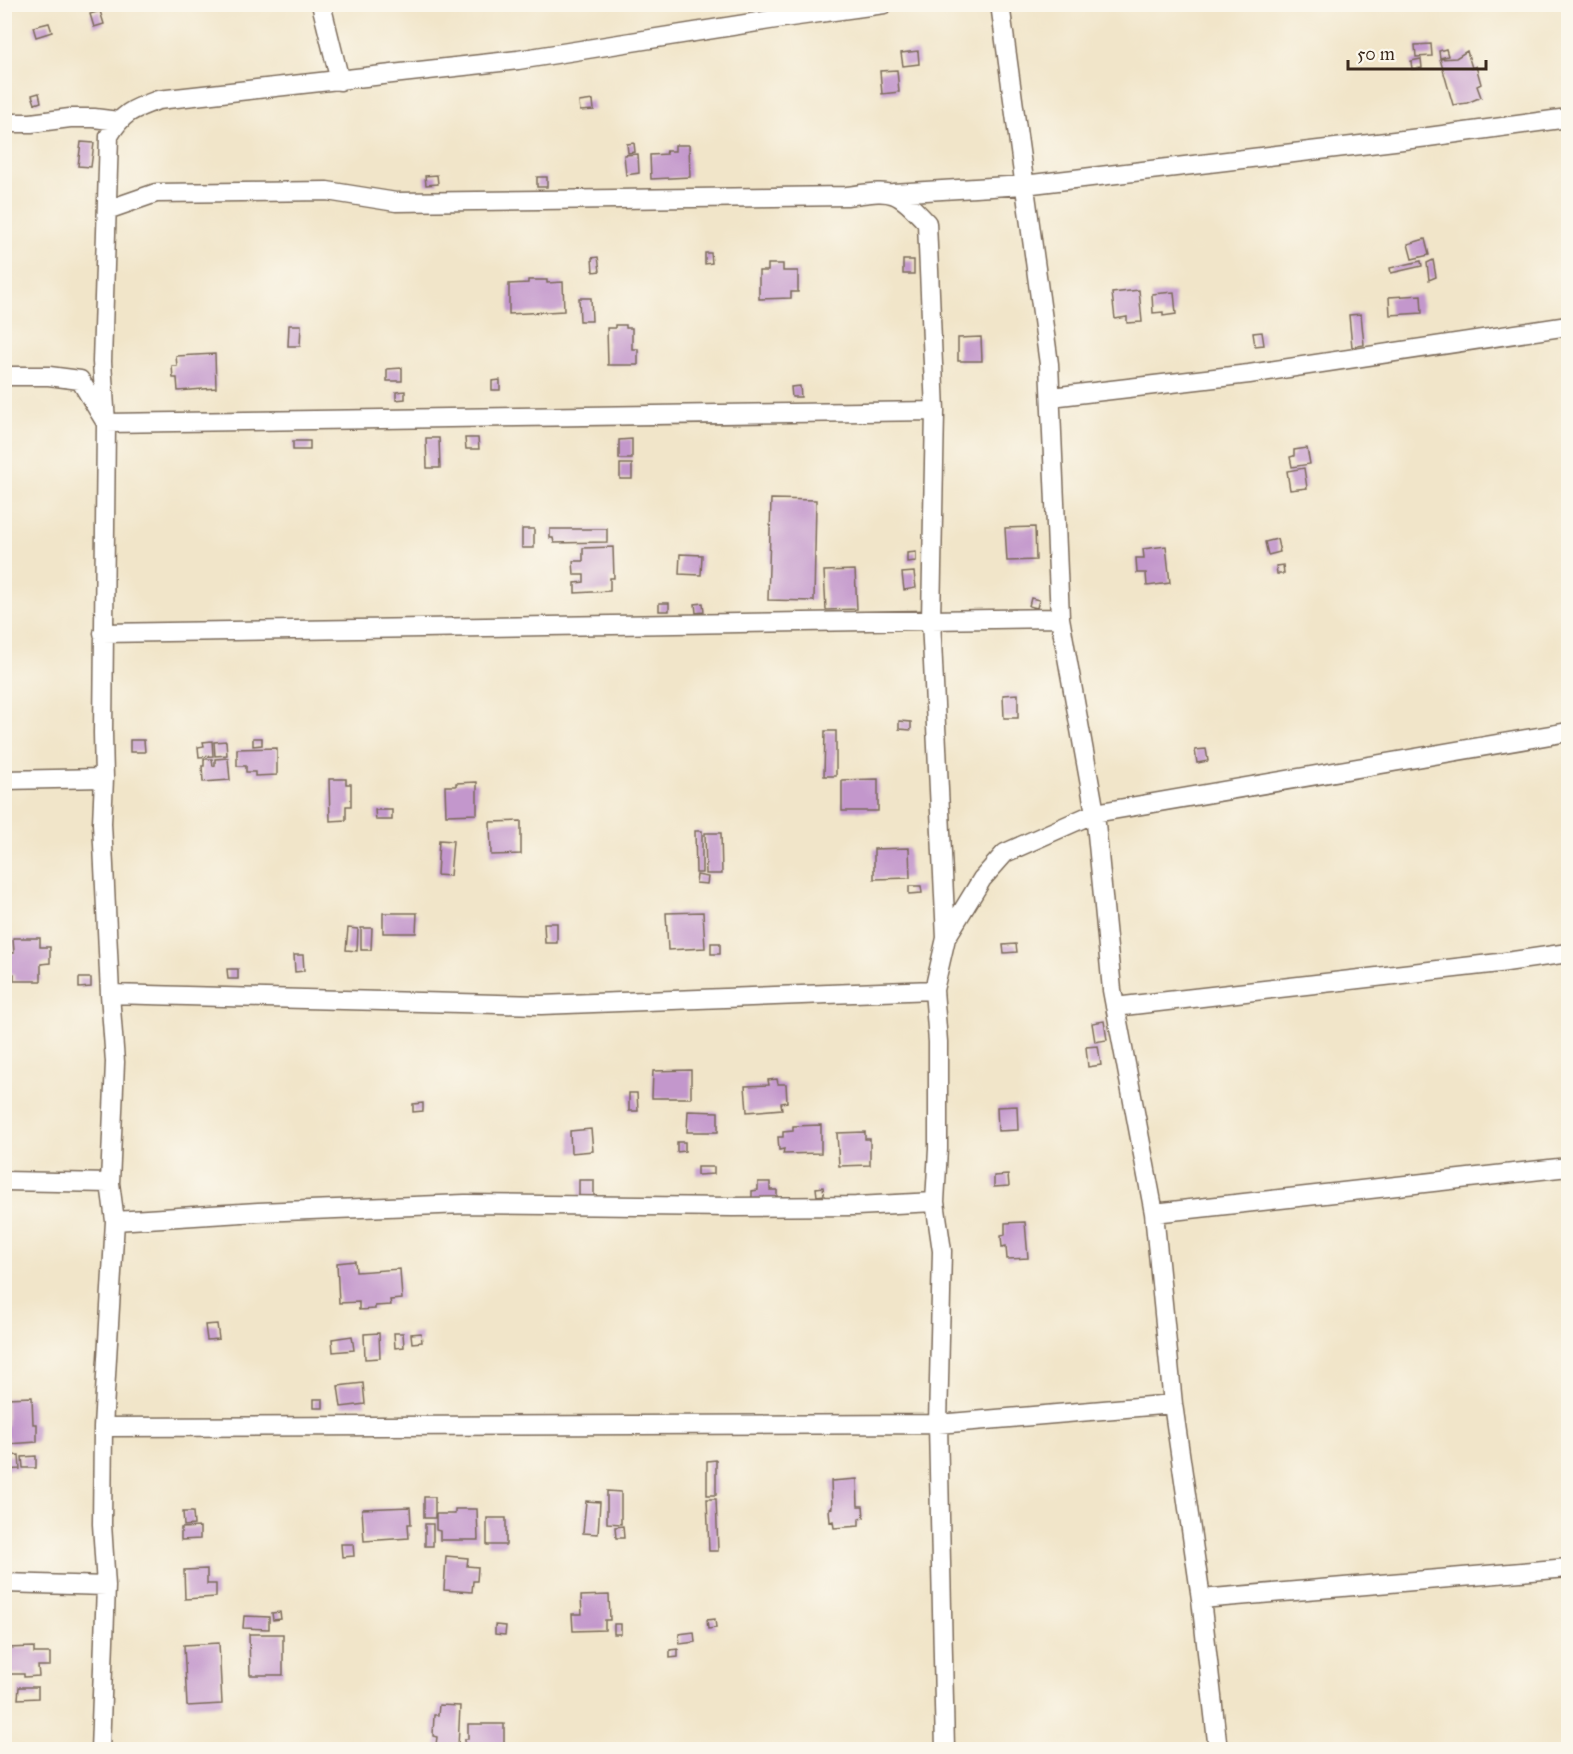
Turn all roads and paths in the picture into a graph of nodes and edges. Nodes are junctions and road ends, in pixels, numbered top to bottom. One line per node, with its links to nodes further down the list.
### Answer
1 (321, 4): 4 (street)
2 (884, 4): 4 (street)
3 (1000, 4): 8 (street)
4 (340, 81): 6 (street)
5 (1569, 118): 8 (street)
6 (118, 121): 7 (street); 10 (street)
7 (4, 123)
8 (1024, 184): 9 (street); 13 (street)
9 (893, 193): 10 (street); 14 (street)
10 (108, 210): 15 (street)
11 (1569, 326): 13 (street)
12 (4, 376): 15 (street)
13 (1051, 397): 16 (street)
14 (935, 411): 15 (street); 17 (street)
15 (106, 423): 18 (street)
16 (1060, 618): 17 (street); 22 (street)
17 (931, 620): 18 (street); 23 (street)
18 (103, 633): 20 (street)
19 (1569, 732): 22 (street)
20 (104, 778): 21 (street); 26 (street)
21 (4, 780)
22 (1095, 813): 23 (street); 27 (street)
23 (946, 938): 25 (street)
24 (1569, 953): 27 (street)
25 (934, 990): 26 (street); 31 (street)
26 (110, 994): 30 (street)
27 (1116, 1007): 32 (street)
28 (1569, 1167): 32 (street)
29 (4, 1181): 30 (street)
30 (110, 1183): 33 (street)
31 (935, 1202): 33 (street); 35 (street)
32 (1154, 1213): 34 (street)
33 (115, 1221): 36 (street)
34 (1173, 1404): 35 (street); 40 (street)
35 (938, 1424): 36 (street); 42 (street)
36 (104, 1427): 39 (street)
37 (1569, 1568): 40 (street)
38 (4, 1583): 39 (street)
39 (105, 1586): 41 (street)
40 (1201, 1599): 43 (street)
41 (99, 1749)
42 (945, 1749)
43 (1218, 1749)

